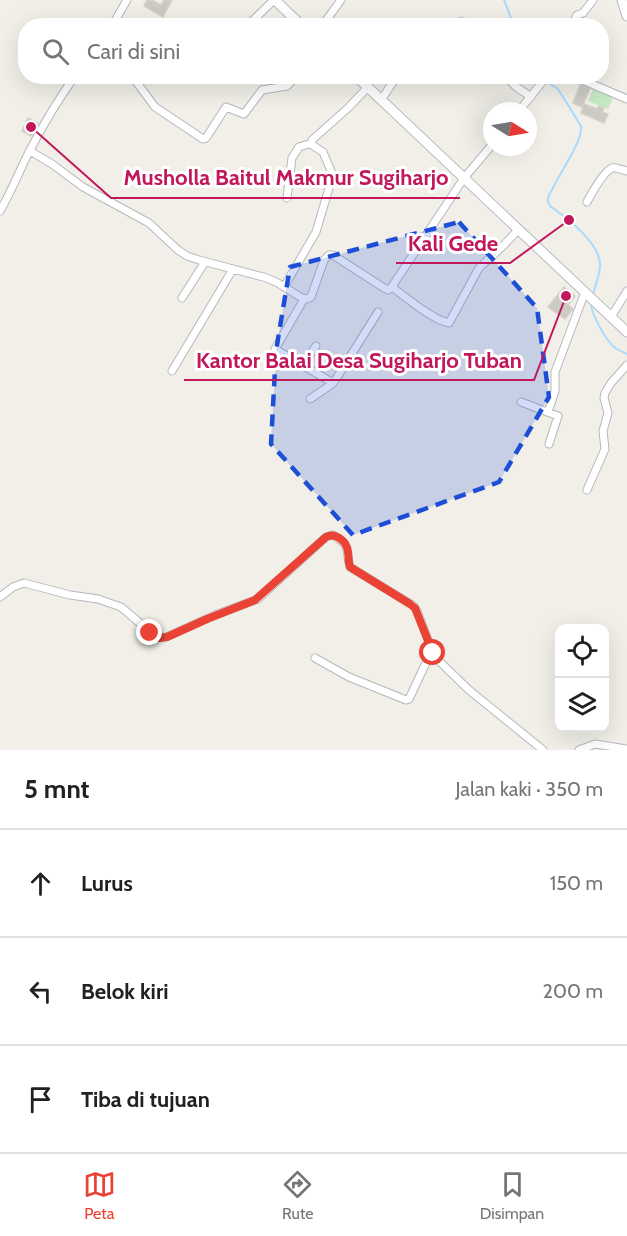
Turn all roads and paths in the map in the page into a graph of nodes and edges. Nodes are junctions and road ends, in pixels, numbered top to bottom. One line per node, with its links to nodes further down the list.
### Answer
1 (127, 0): 7 (street)
2 (274, 0): 8 (street); 9 (street)
3 (341, 0): 10 (street)
4 (593, 0): 11 (street)
5 (622, 0): 6 (street)
6 (627, 16)
7 (117, 18)
8 (256, 18)
9 (293, 18)
10 (328, 18)
11 (576, 18)
12 (70, 84): 26 (street)
13 (139, 84): 14 (street)
14 (289, 84)
15 (365, 84): 20 (street)
16 (392, 84): 23 (street)
17 (513, 84): 21 (street)
18 (540, 84): 21 (street)
19 (592, 84): 22 (street)
20 (368, 87): 23 (street); 25 (street)
21 (531, 97): 24 (street)
22 (627, 99)
23 (381, 100): 29 (street)
24 (527, 102)
25 (312, 143): 30 (street); 36 (street)
26 (30, 151): 32 (street); 34 (street)
27 (483, 156): 29 (street)
28 (627, 171): 31 (street)
29 (464, 178): 33 (street); 37 (street)
30 (287, 198)
31 (587, 202)
32 (0, 211)
33 (519, 230): 37 (street); 39 (street)
34 (205, 262): 35 (street); 40 (street)
35 (233, 269): 36 (street); 48 (street)
36 (284, 287): 41 (street)
37 (392, 287): 41 (street)
38 (627, 291): 43 (street)
39 (590, 297): 43 (street); 52 (street)
40 (182, 298)
41 (304, 299): 47 (street)
42 (378, 312): 49 (street)
43 (611, 317): 44 (street)
44 (627, 332)
45 (316, 346): 47 (street)
46 (627, 364): 54 (street)
47 (302, 366): 49 (street)
48 (172, 371)
49 (333, 383): 50 (street)
50 (310, 399)
51 (521, 402): 52 (street)
52 (548, 412): 53 (street)
53 (549, 444)
54 (587, 490)
55 (0, 597): 56 (street)
56 (433, 653): 57 (street); 59 (street)
57 (315, 658)
58 (627, 749): 60 (street)
59 (543, 750)
60 (579, 750)

